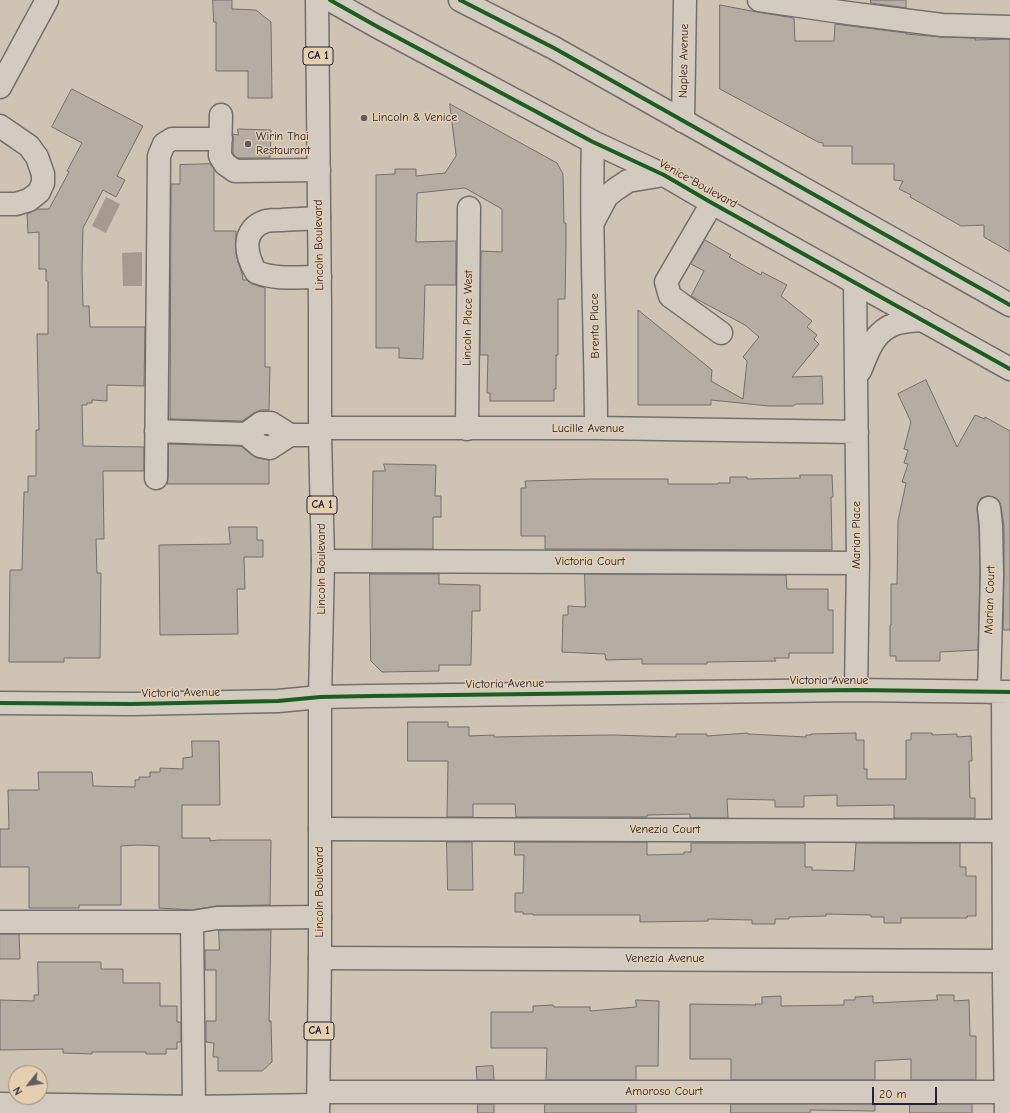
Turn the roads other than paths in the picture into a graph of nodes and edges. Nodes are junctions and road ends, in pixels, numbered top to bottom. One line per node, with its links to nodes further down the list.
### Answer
1 (47, 0): 8 (main road)
2 (317, 0): 14 (main road, Lincoln Boulevard / CA 1)
3 (330, 0): 13 (main road, Venice Boulevard)
4 (460, 0): 10 (main road)
5 (685, 0): 10 (main road, Naples Avenue)
6 (758, 0): 7 (main road)
7 (1010, 27)
8 (0, 87)
9 (221, 114): 12 (main road)
10 (683, 121): 23 (main road)
11 (0, 126): 17 (main road)
12 (221, 139): 14 (main road); 30 (main road)
13 (593, 142): 15 (main road, Venice Boulevard); 20 (main road, Brenta Place)
14 (319, 170): 19 (main road, Lincoln Boulevard / CA 1)
15 (664, 175): 16 (main road, Venice Boulevard); 20 (main road, Brenta Place)
16 (712, 203): 22 (main road, Venice Boulevard); 25 (main road)
17 (0, 204)
18 (469, 208): 29 (main road, Lincoln Place West)
19 (319, 218): 21 (main road, Lincoln Boulevard / CA 1); 21 (main road)
20 (593, 224): 28 (main road, Brenta Place)
21 (320, 277): 31 (main road, Lincoln Boulevard / CA 1)
22 (855, 283): 24 (main road, Venice Boulevard); 27 (main road, Marian Place)
23 (1010, 305)
24 (923, 320): 26 (main road, Venice Boulevard); 27 (main road, Marian Place)
25 (721, 333)
26 (1010, 369)
27 (856, 380): 32 (main road, Marian Place)
28 (596, 428): 29 (main road, Lucille Avenue); 32 (main road, Lucille Avenue)
29 (467, 429): 31 (main road, Lucille Avenue)
30 (156, 432): 31 (main road, Lucille Avenue); 33 (main road)
31 (320, 432): 35 (main road, Lincoln Boulevard / CA 1)
32 (857, 432): 36 (main road, Marian Place)
33 (156, 478)
34 (989, 508): 38 (main road, Marian Court)
35 (323, 561): 36 (main road, Victoria Court); 39 (main road, Lincoln Boulevard / CA 1)
36 (858, 563): 37 (main road, Marian Place)
37 (856, 690): 38 (main road, Victoria Avenue); 39 (main road, Victoria Avenue)
38 (1001, 692): 42 (main road, Marian Court)
39 (320, 697): 40 (main road, Victoria Avenue); 41 (main road, Lincoln Boulevard / CA 1)
40 (0, 703)
41 (320, 829): 42 (main road, Venezia Court); 43 (main road, Lincoln Boulevard / CA 1)
42 (1006, 831): 47 (main road, Marian Court)
43 (320, 917): 45 (main road); 46 (main road, Lincoln Boulevard / CA 1)
44 (0, 922): 45 (main road)
45 (192, 922): 51 (main road)
46 (320, 958): 47 (main road, Venezia Avenue); 49 (main road, Lincoln Boulevard / CA 1)
47 (1007, 961): 48 (main road, Marian Court)
48 (1007, 1099): 49 (main road, Amoroso Court)
49 (318, 1103): 51 (main road, Amoroso Court)
50 (0, 1104): 51 (main road, Amoroso Court)
51 (194, 1107)

